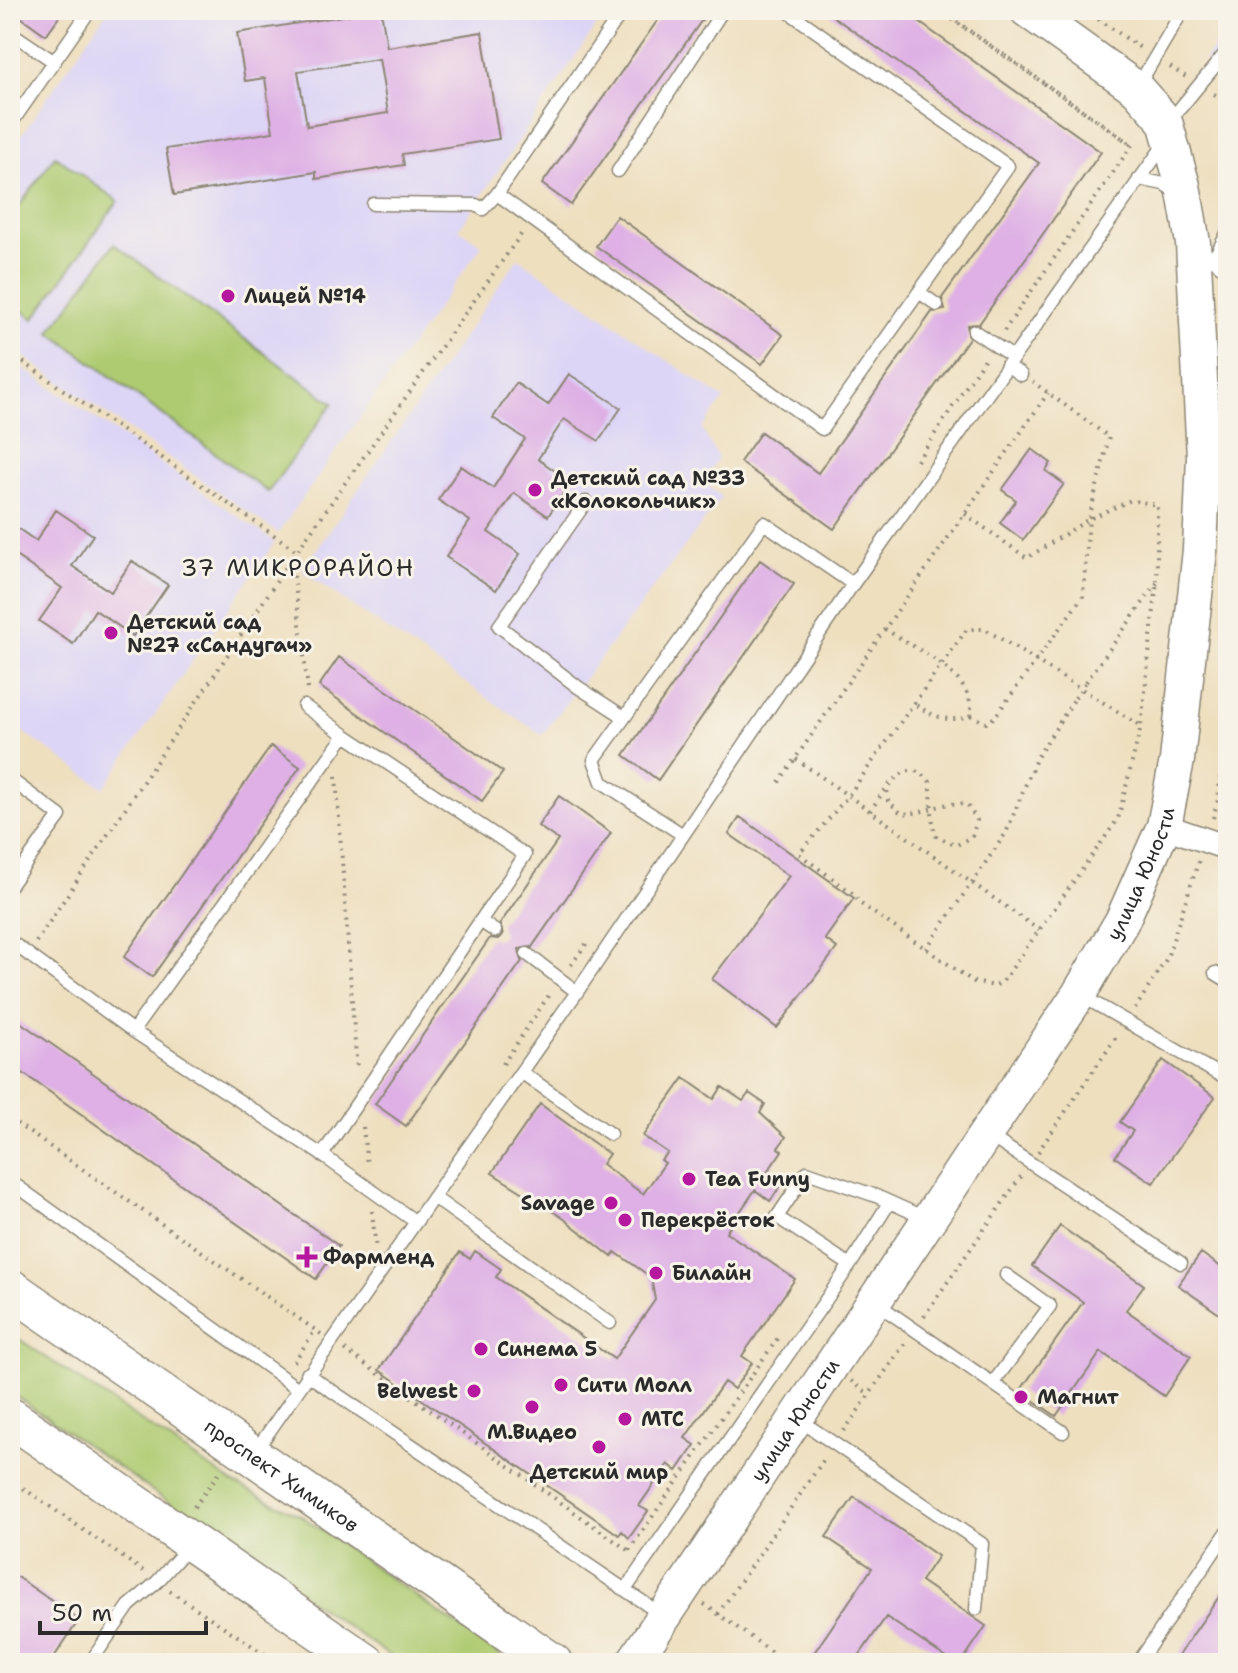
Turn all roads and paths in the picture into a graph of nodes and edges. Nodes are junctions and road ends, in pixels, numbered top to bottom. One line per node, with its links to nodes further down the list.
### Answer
1 (90, 10): 10 (lane)
2 (623, 10): 16 (lane)
3 (723, 10): 14 (lane)
4 (786, 10): 23 (lane)
5 (940, 10): 5 (path)
6 (1027, 10): 11 (street, улица Юности)
7 (1183, 10): 11 (lane)
8 (10, 32): 10 (lane)
9 (1228, 50): 13 (lane)
10 (53, 61): 12 (lane)
11 (1137, 89): 13 (street, улица Юности)
12 (10, 125)
13 (1168, 131): 15 (lane); 17 (street, улица Юности)
14 (618, 171)
15 (1139, 179): 17 (lane); 27 (lane)
16 (497, 194): 18 (lane); 19 (lane)
17 (1184, 197): 21 (street, улица Юности)
18 (373, 204)
19 (533, 218): 23 (lane); 34 (path)
20 (1228, 232): 21 (lane)
21 (1204, 251): 22 (lane); 30 (street, улица Юности)
22 (1228, 272)
23 (919, 292): 24 (lane)
24 (937, 305)
25 (974, 331): 27 (lane)
26 (10, 353): 34 (path)
27 (1010, 361): 28 (lane); 37 (lane)
28 (1021, 375): 29 (path)
29 (1048, 393): 32 (path); 33 (path)
30 (1216, 463): 58 (street, улица Юности)
31 (586, 502): 45 (lane)
32 (965, 514): 33 (path); 38 (path)
33 (1089, 519): 36 (path); 39 (path)
34 (297, 551): 35 (path)
35 (292, 560): 44 (path); 68 (path)
36 (1157, 583): 46 (path); 61 (path, bridge)
37 (853, 584): 45 (lane); 59 (lane)
38 (885, 629): 40 (path); 49 (path)
39 (1035, 660): 40 (path); 43 (path); 46 (path)
40 (939, 665): 41 (path); 43 (path)
41 (912, 703): 43 (path); 55 (path)
42 (304, 706): 44 (lane)
43 (971, 715)
44 (317, 716): 47 (lane)
45 (624, 717): 59 (lane)
46 (1141, 726): 64 (path)
47 (345, 735): 48 (lane); 63 (lane)
48 (334, 751): 74 (lane); 77 (path)
49 (795, 759): 51 (path); 55 (path)
50 (10, 779): 62 (lane)
51 (779, 782)
52 (1219, 783): 53 (path)
53 (1228, 786)
54 (887, 788): 56 (path); 56 (path); 57 (path)
55 (848, 796): 57 (path); 67 (path)
56 (932, 808): 56 (path)
57 (870, 811): 61 (path)
58 (1164, 826): 60 (street); 73 (street, улица Юности)
59 (683, 835): 72 (lane)
60 (1228, 848)
61 (971, 882): 64 (path); 67 (path)
62 (10, 885)
63 (480, 921): 65 (lane); 77 (lane)
64 (1039, 930): 67 (path)
65 (495, 931)
66 (10, 941): 68 (lane)
67 (926, 949)
68 (28, 954): 74 (lane)
69 (527, 954): 72 (lane)
70 (1215, 973): 71 (lane)
71 (1228, 981)
72 (577, 992): 76 (lane)
73 (1079, 994): 75 (lane); 80 (street, улица Юности)
74 (133, 1031): 81 (lane)
75 (1228, 1060)
76 (521, 1072): 79 (lane); 84 (lane)
77 (359, 1099): 81 (lane); 83 (path)
78 (10, 1119): 96 (path)
79 (610, 1134)
80 (986, 1134): 86 (street, улица Юности); 89 (lane)
81 (322, 1155): 83 (lane)
82 (10, 1181): 99 (lane)
83 (370, 1191): 87 (lane); 88 (path)
84 (433, 1197): 87 (lane); 95 (lane)
85 (889, 1203): 86 (lane); 90 (lane); 90 (lane)
86 (928, 1220): 93 (street, улица Юности)
87 (416, 1222): 96 (lane)
88 (369, 1261)
89 (1181, 1263)
90 (850, 1265): 106 (lane)
91 (1006, 1275): 98 (lane)
92 (15, 1296): 103 (main road, проспект Химиков)
93 (873, 1302): 98 (lane); 101 (street, улица Юности)
94 (330, 1322): 96 (path)
95 (610, 1323)
96 (327, 1338): 97 (lane); 106 (path)
97 (307, 1374): 99 (lane); 107 (lane)
98 (993, 1383): 102 (lane)
99 (297, 1388): 103 (lane)
100 (10, 1417): 105 (main road)
101 (795, 1417): 108 (street, улица Юности); 109 (lane)
102 (1063, 1432)
103 (252, 1456): 112 (main road, проспект Химиков)
104 (1228, 1531): 115 (lane)
105 (192, 1543): 110 (lane); 111 (main road)
106 (644, 1562): 107 (lane)
107 (625, 1590): 108 (lane)
108 (673, 1602): 113 (street, улица Юности); 114 (path)
109 (976, 1609)
110 (90, 1663)
111 (366, 1663)
112 (553, 1663)
113 (633, 1663)
114 (787, 1663)
115 (1138, 1663)

